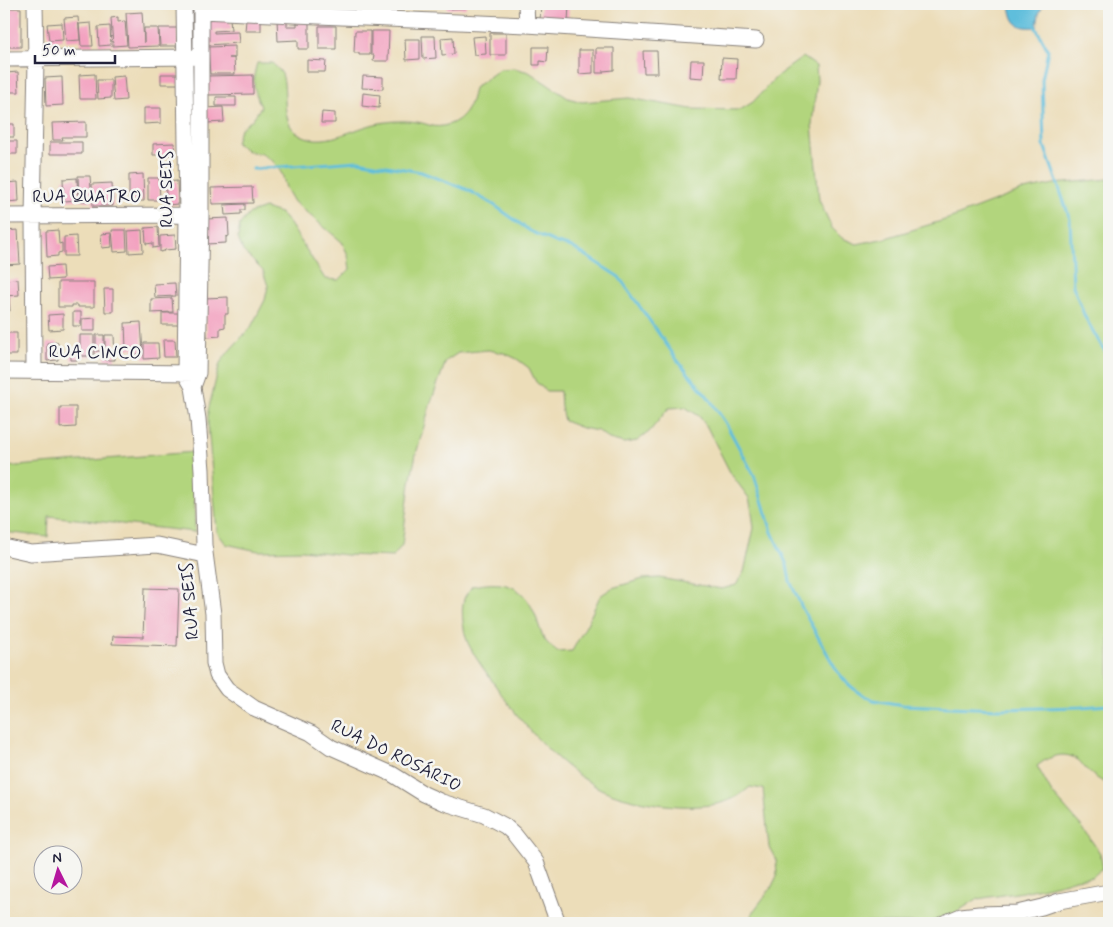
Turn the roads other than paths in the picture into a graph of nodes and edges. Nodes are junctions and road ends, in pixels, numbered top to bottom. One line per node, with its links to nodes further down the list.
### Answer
1 (35, 4): 11 (street)
2 (184, 4): 9 (street, RUA SEIS)
3 (526, 4): 6 (street)
4 (201, 7): 5 (street); 8 (street)
5 (347, 11): 6 (street)
6 (527, 25): 7 (street)
7 (756, 40)
8 (201, 56): 9 (street); 12 (street)
9 (185, 57): 11 (street); 12 (street, RUA SEIS)
10 (4, 59): 11 (street)
11 (36, 59): 14 (street)
12 (194, 215): 14 (street, RUA QUATRO); 17 (street, RUA SEIS)
13 (4, 216): 14 (street, RUA QUATRO)
14 (33, 217): 16 (street)
15 (4, 371): 16 (street, RUA CINCO)
16 (34, 371): 17 (street, RUA CINCO)
17 (192, 378): 19 (street, RUA SEIS)
18 (4, 547): 19 (street)
19 (206, 555): 20 (street, RUA SEIS)
20 (227, 689): 22 (street, RUA DO ROSÁRIO)
21 (1109, 892): 23 (street)
22 (558, 923)
23 (944, 923)

